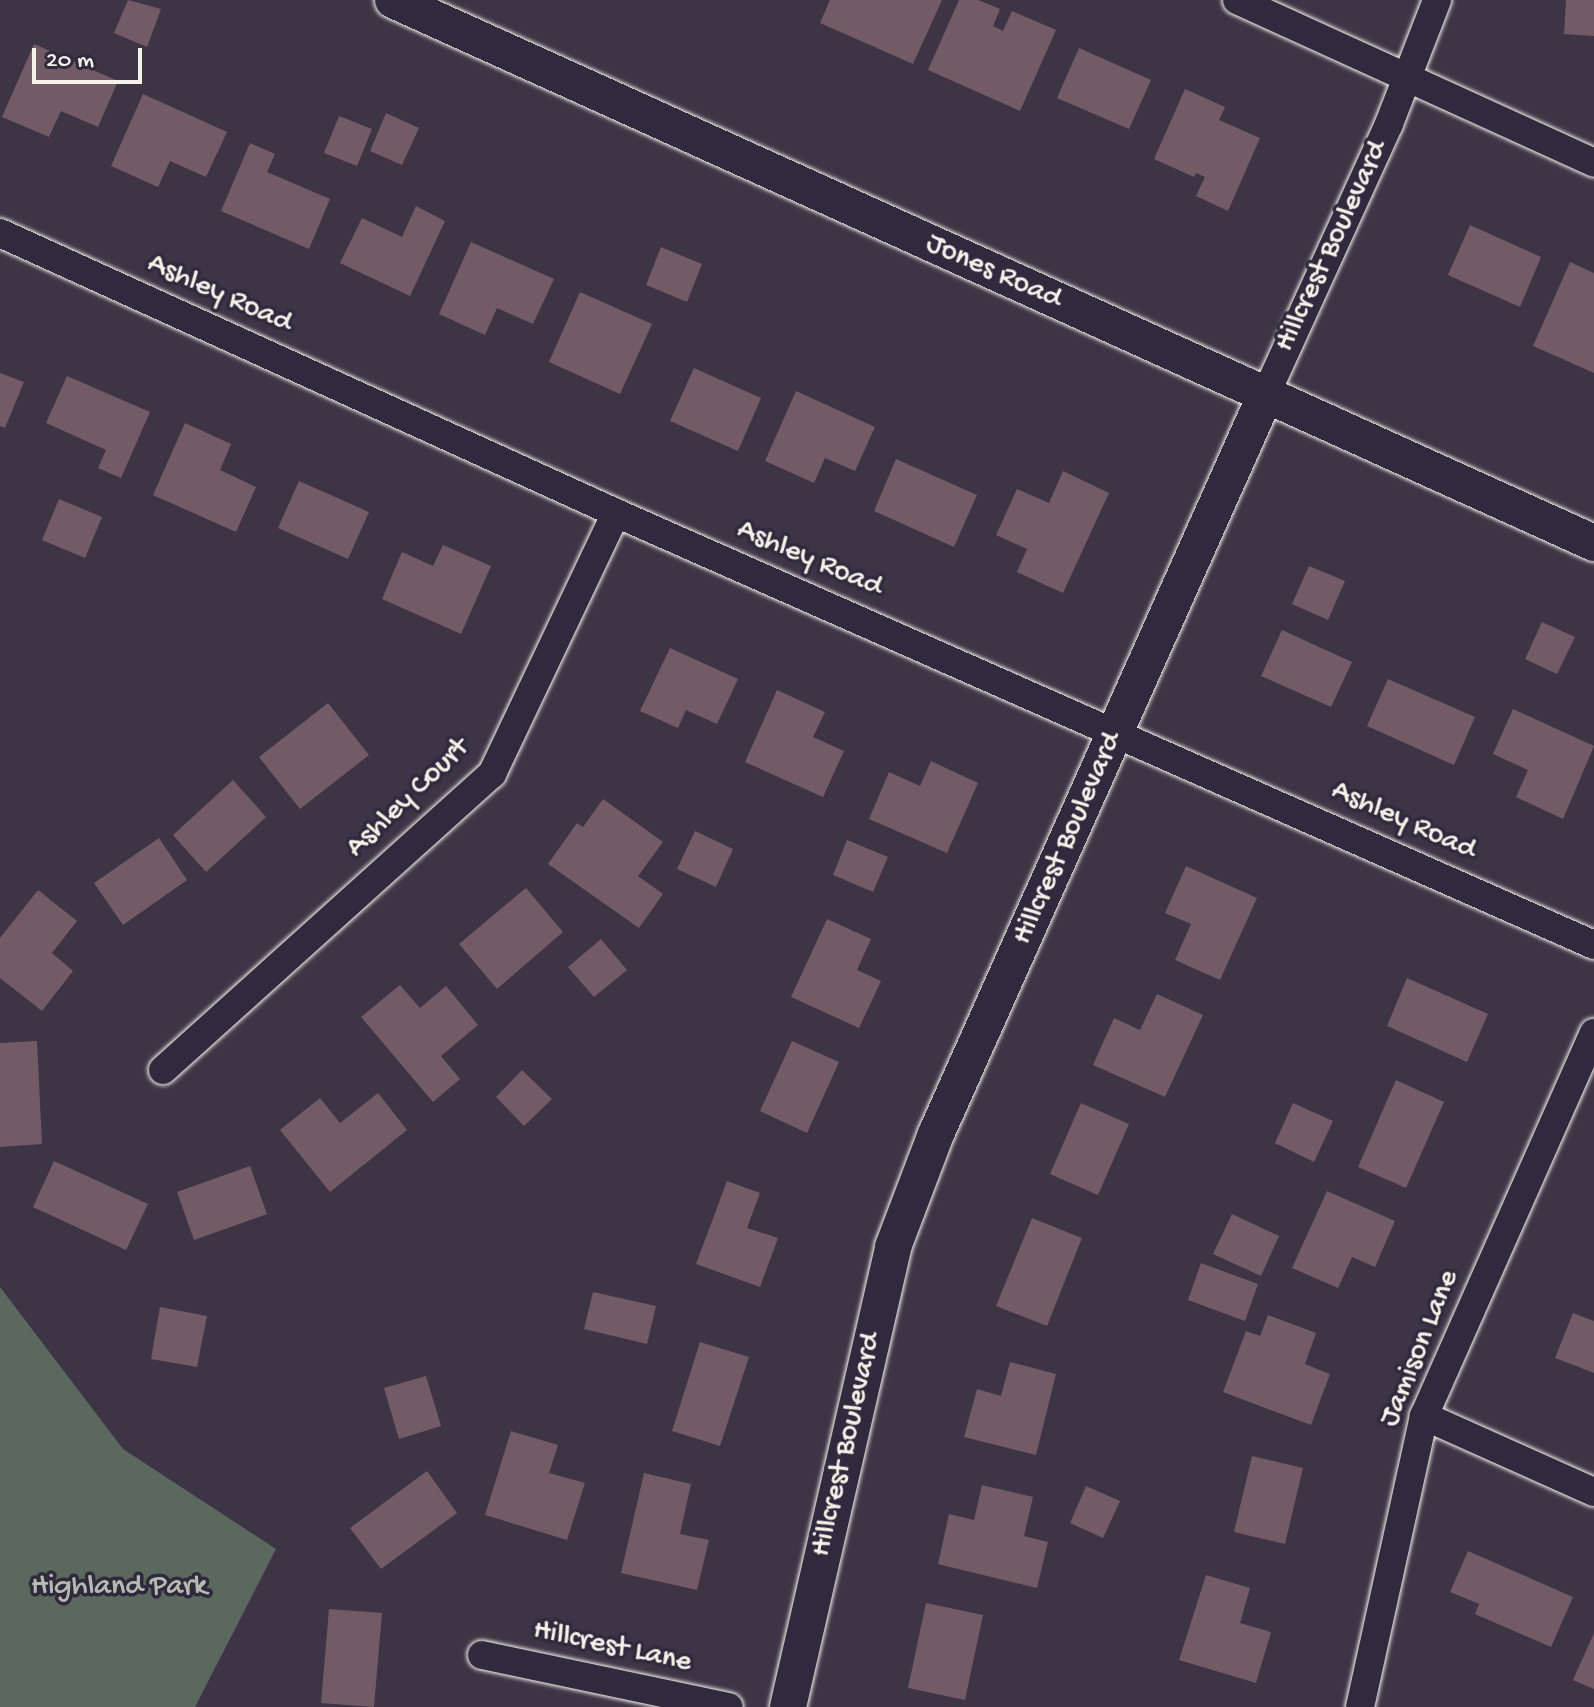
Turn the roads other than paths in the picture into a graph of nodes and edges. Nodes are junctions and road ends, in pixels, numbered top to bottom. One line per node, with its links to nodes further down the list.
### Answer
1 (393, 0): 7 (street, Jones Road)
2 (1237, 0): 4 (street)
3 (1437, 0): 4 (street, Hillcrest Boulevard)
4 (1409, 78): 5 (street); 7 (street, Hillcrest Boulevard)
5 (1594, 163)
6 (0, 233): 8 (street, Ashley Road)
7 (1265, 396): 9 (street, Jones Road); 10 (street, Hillcrest Boulevard)
8 (616, 513): 10 (street, Ashley Road); 13 (street, Ashley Court)
9 (1594, 543)
10 (1118, 731): 11 (street, Ashley Road); 18 (street, Hillcrest Boulevard)
11 (1594, 945)
12 (1594, 1033): 14 (street, Jamison Lane)
13 (163, 1070)
14 (1424, 1416): 15 (street); 19 (street, Jamison Lane)
15 (1594, 1492)
16 (482, 1655): 17 (street, Hillcrest Lane)
17 (729, 1707)
18 (788, 1707)
19 (1360, 1707)

